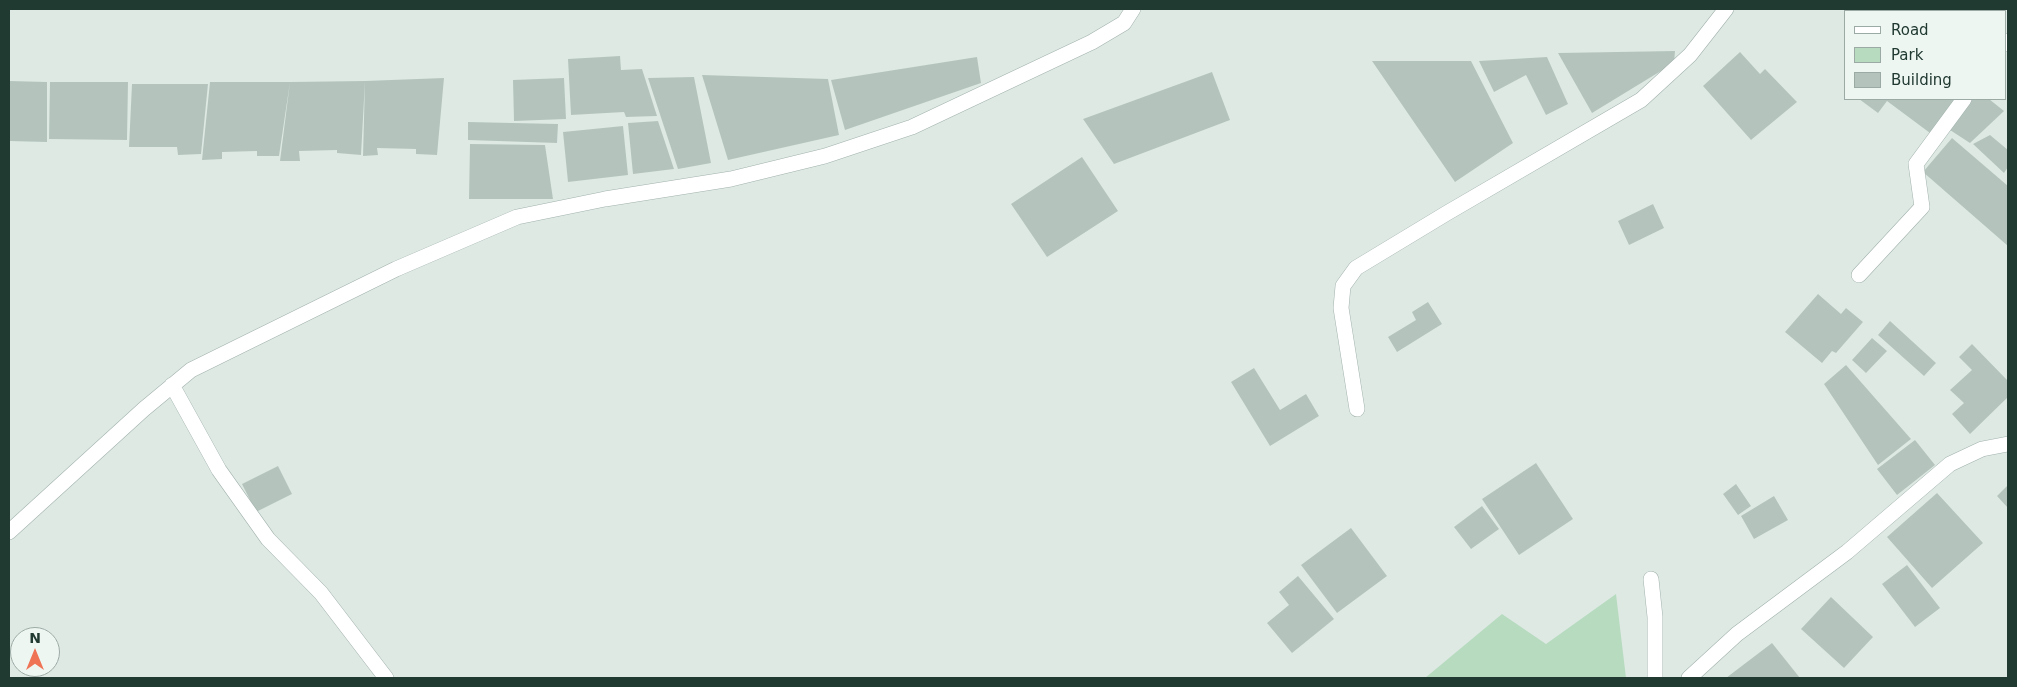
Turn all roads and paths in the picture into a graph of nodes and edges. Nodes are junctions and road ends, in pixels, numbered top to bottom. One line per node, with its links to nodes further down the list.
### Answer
1 (1133, 9): 5 (street)
2 (1726, 9): 6 (street)
3 (1963, 100): 4 (street)
4 (1859, 275)
5 (172, 385): 8 (street); 10 (street)
6 (1357, 409)
7 (2008, 444): 12 (street)
8 (9, 532)
9 (1651, 579): 11 (street)
10 (386, 678)
11 (1655, 678)
12 (1689, 678)

